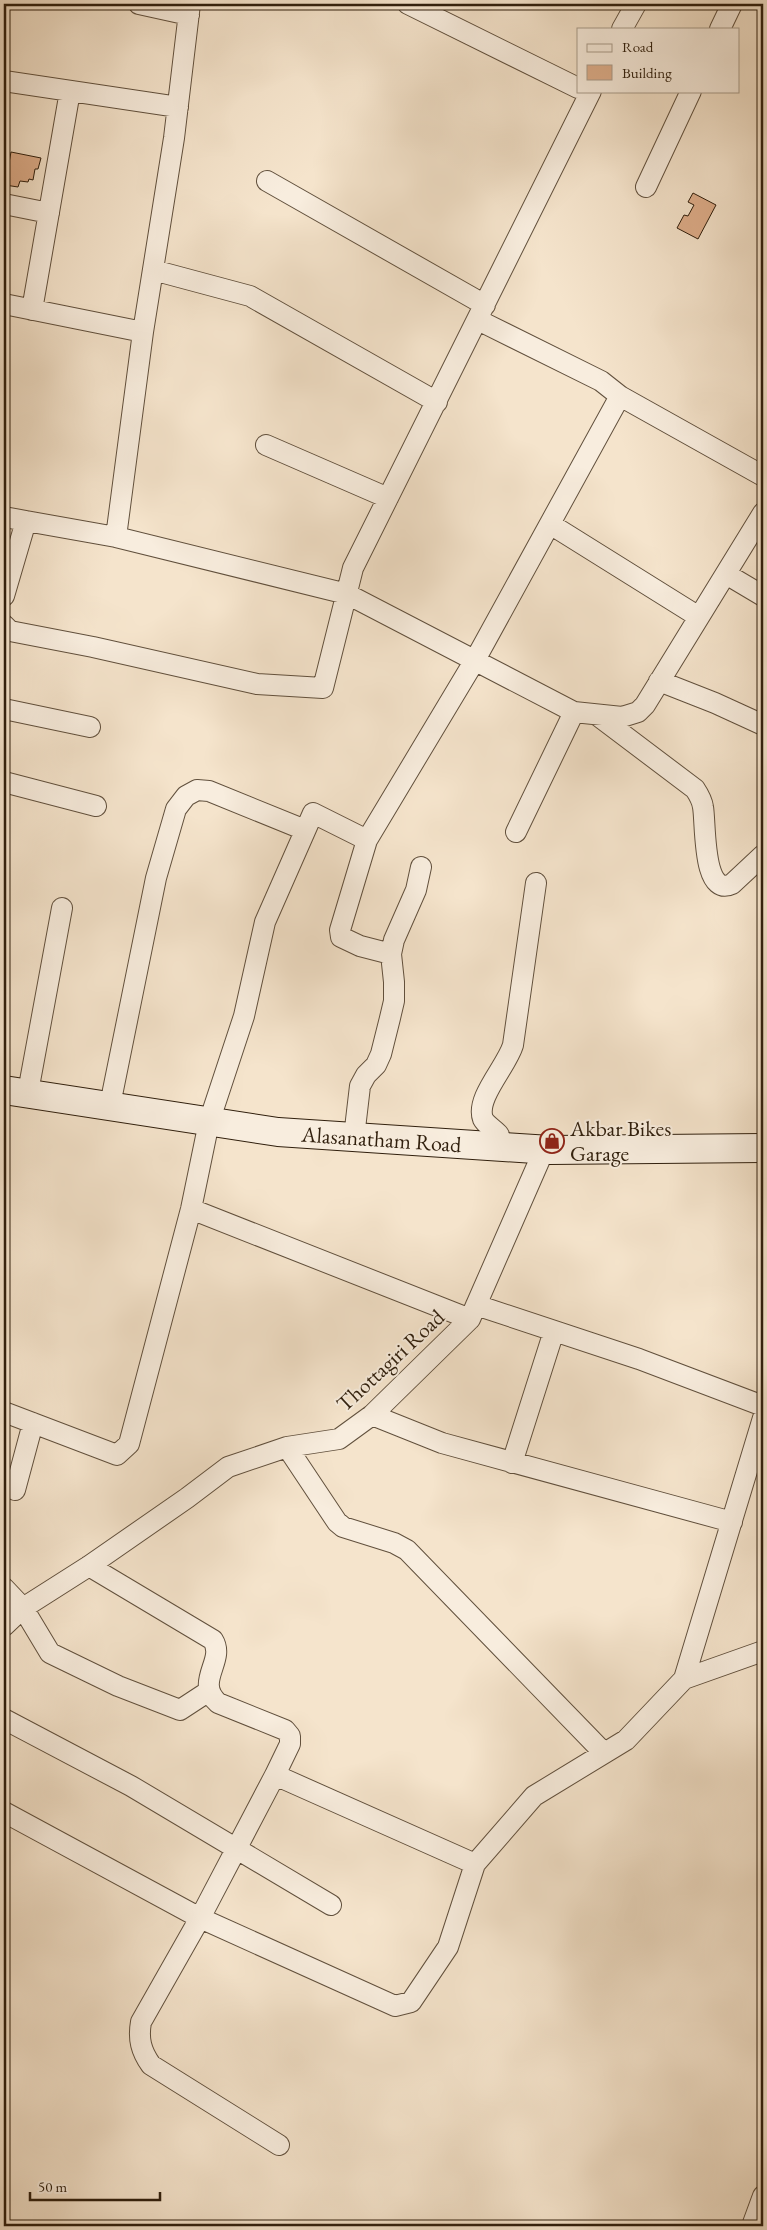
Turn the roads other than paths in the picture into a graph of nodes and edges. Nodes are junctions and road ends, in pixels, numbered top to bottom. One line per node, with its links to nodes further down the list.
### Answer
1 (139, 4): 5 (street)
2 (408, 4): 9 (street)
3 (636, 4): 6 (street)
4 (732, 4): 7 (street)
5 (190, 9): 13 (street)
6 (623, 28)
7 (720, 28)
8 (4, 81): 10 (street)
9 (577, 87)
10 (70, 91): 13 (street); 17 (street)
11 (586, 92): 21 (street)
12 (691, 92): 15 (street)
13 (178, 108): 18 (street)
14 (267, 181): 21 (street)
15 (646, 187)
16 (4, 204): 17 (street)
17 (49, 213): 20 (street)
18 (153, 270): 22 (street); 24 (street)
19 (4, 304): 20 (street)
20 (32, 310): 22 (street)
21 (482, 312): 23 (street); 24 (street)
22 (143, 332): 32 (street)
23 (620, 396): 26 (street); 30 (street)
24 (437, 402): 27 (street)
25 (266, 445): 27 (street)
26 (763, 476)
27 (388, 498): 35 (street)
28 (763, 513): 34 (street)
29 (4, 517): 31 (street)
30 (550, 524): 38 (street); 40 (street)
31 (24, 529): 32 (street); 33 (street); 36 (street)
32 (116, 537): 35 (street)
33 (4, 554)
34 (726, 574): 37 (street); 38 (street)
35 (346, 594): 39 (street); 40 (street)
36 (4, 596)
37 (763, 596)
38 (699, 617): 41 (street)
39 (4, 625)
40 (475, 660): 43 (street); 51 (street)
41 (659, 681): 44 (street); 45 (street)
42 (4, 709): 46 (street)
43 (574, 712): 44 (street); 50 (street)
44 (597, 715): 52 (street)
45 (763, 725)
46 (90, 727)
47 (4, 782): 48 (street)
48 (96, 806)
49 (305, 830): 51 (street); 58 (street); 59 (street)
50 (516, 832)
51 (367, 840): 56 (street)
52 (763, 855)
53 (421, 866): 56 (street)
54 (536, 883): 61 (street)
55 (62, 908): 57 (street)
56 (391, 954): 60 (street)
57 (16, 1091): 58 (main road, Alasanatham Road)
58 (110, 1105): 59 (main road, Alasanatham Road)
59 (209, 1122): 60 (main road, Alasanatham Road); 64 (street)
60 (354, 1137): 61 (main road, Alasanatham Road)
61 (500, 1147): 63 (main road, Alasanatham Road)
62 (763, 1148): 63 (main road, Alasanatham Road)
63 (544, 1150): 65 (street, Thottagiri Road)
64 (192, 1209): 65 (street); 71 (street)
65 (473, 1312): 66 (street); 69 (street, Thottagiri Road)
66 (554, 1331): 67 (street); 73 (street)
67 (763, 1406)
68 (4, 1412): 71 (street)
69 (372, 1415): 72 (street, Thottagiri Road); 73 (street)
70 (763, 1418): 75 (street)
71 (33, 1424): 74 (street)
72 (287, 1448): 76 (street, Thottagiri Road); 84 (street)
73 (512, 1463): 75 (street)
74 (15, 1490)
75 (732, 1522): 81 (street)
76 (89, 1566): 78 (street, Thottagiri Road); 82 (street)
77 (4, 1588): 78 (street)
78 (23, 1608): 79 (street, Thottagiri Road); 82 (street)
79 (4, 1626)
80 (763, 1651): 81 (street)
81 (684, 1679): 84 (street)
82 (209, 1691): 85 (street)
83 (4, 1719): 87 (street)
84 (604, 1753): 88 (street)
85 (275, 1775): 87 (street); 88 (street)
86 (4, 1812): 90 (street)
87 (236, 1849): 89 (street); 90 (street)
88 (475, 1864): 90 (street)
89 (331, 1905)
90 (200, 1918): 91 (street)
91 (279, 2145)
92 (763, 2196): 93 (street)
93 (752, 2226)

